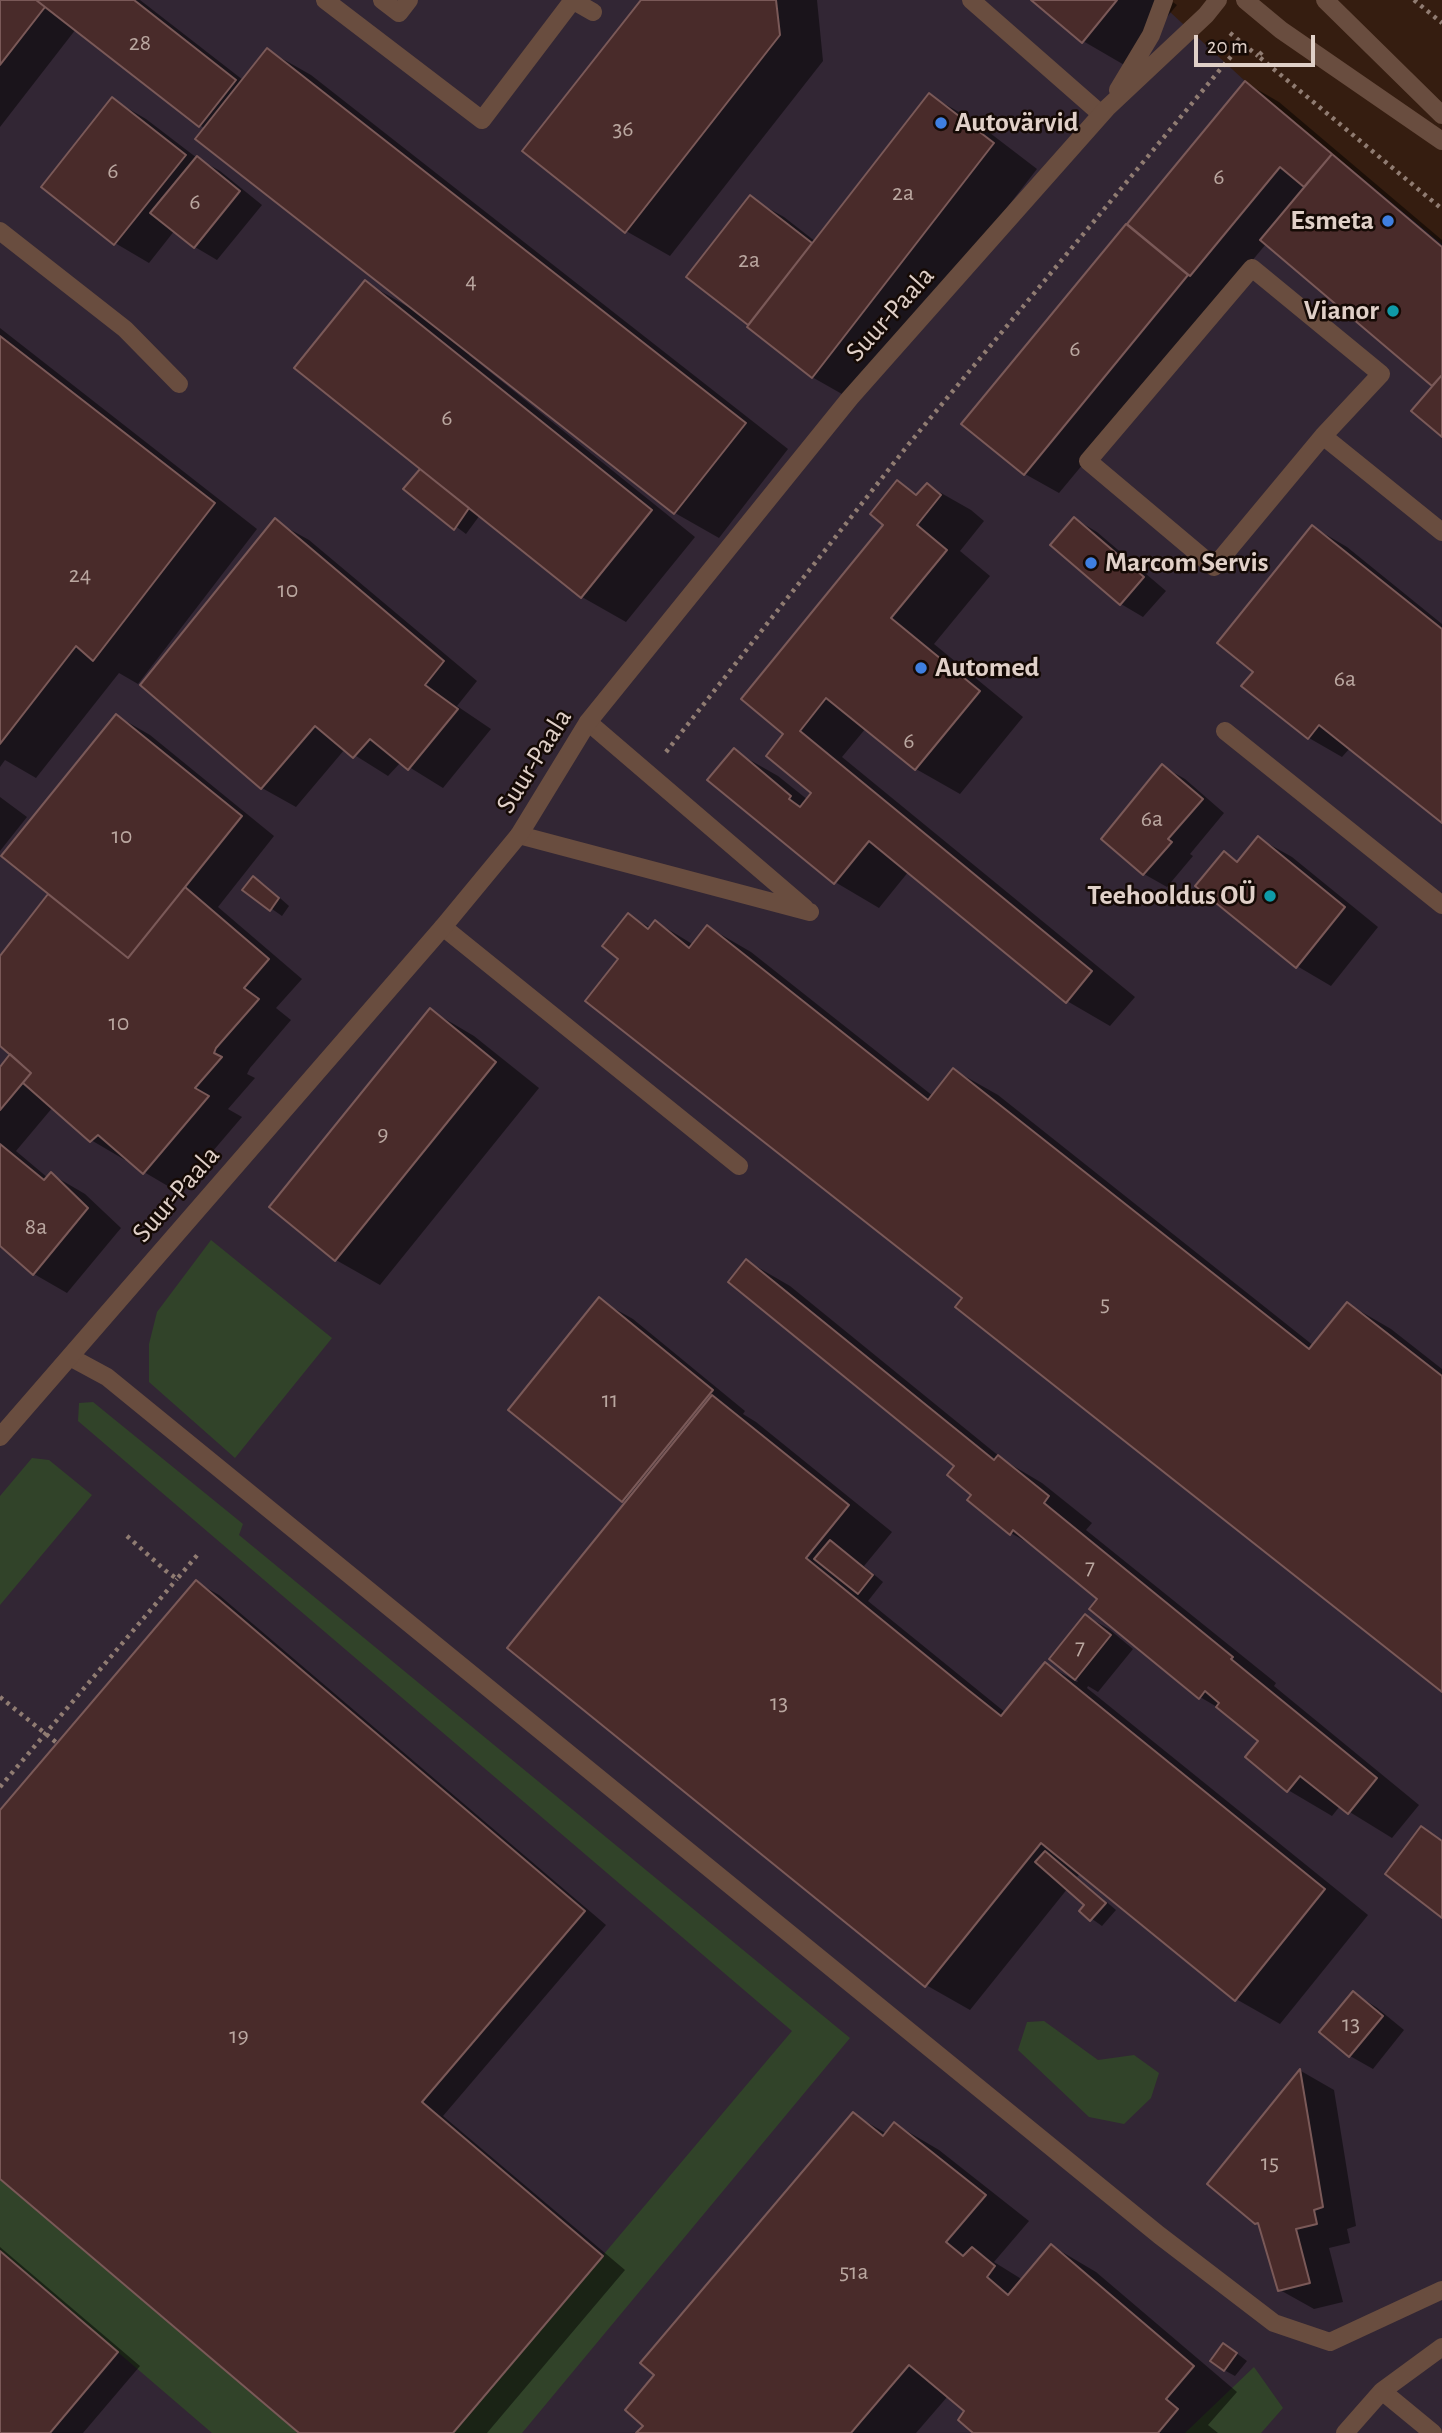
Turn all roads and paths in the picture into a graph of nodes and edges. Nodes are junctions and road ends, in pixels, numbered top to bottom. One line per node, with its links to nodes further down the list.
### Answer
1 (325, 0): 4 (street)
2 (382, 0): 3 (street)
3 (409, 0)
4 (572, 0): 11 (street)
5 (971, 0): 15 (street)
6 (1164, 0): 15 (street, Suur-Paala)
7 (1218, 0): 15 (street, Suur-Paala)
8 (1245, 0): 17 (street)
9 (1325, 0): 16 (street)
10 (1414, 0): 12 (path)
11 (593, 12)
12 (1442, 23)
13 (1244, 42): 25 (path)
14 (1267, 46): 18 (path)
15 (1104, 111): 23 (street, Suur-Paala)
16 (1442, 116)
17 (1442, 141)
18 (1442, 209)
19 (0, 231): 20 (street)
20 (179, 384)
21 (1323, 436): 21 (street); 22 (street)
22 (1442, 532)
23 (588, 722): 25 (street); 26 (street, Suur-Paala)
24 (1226, 732): 27 (street)
25 (649, 774): 26 (street)
26 (519, 835): 28 (street, Suur-Paala)
27 (1442, 905)
28 (443, 927): 29 (street); 30 (street, Suur-Paala)
29 (739, 1166)
30 (69, 1357): 31 (street, Suur-Paala); 39 (street)
31 (0, 1437)
32 (127, 1536): 34 (path)
33 (199, 1553): 34 (path)
34 (177, 1579): 36 (path)
35 (0, 1697): 36 (path)
36 (46, 1734): 37 (path); 38 (path)
37 (57, 1743)
38 (0, 1787)
39 (1442, 2290)
40 (1442, 2347): 41 (street)
41 (1382, 2390): 42 (street); 43 (street)
42 (1345, 2433)
43 (1433, 2433)

